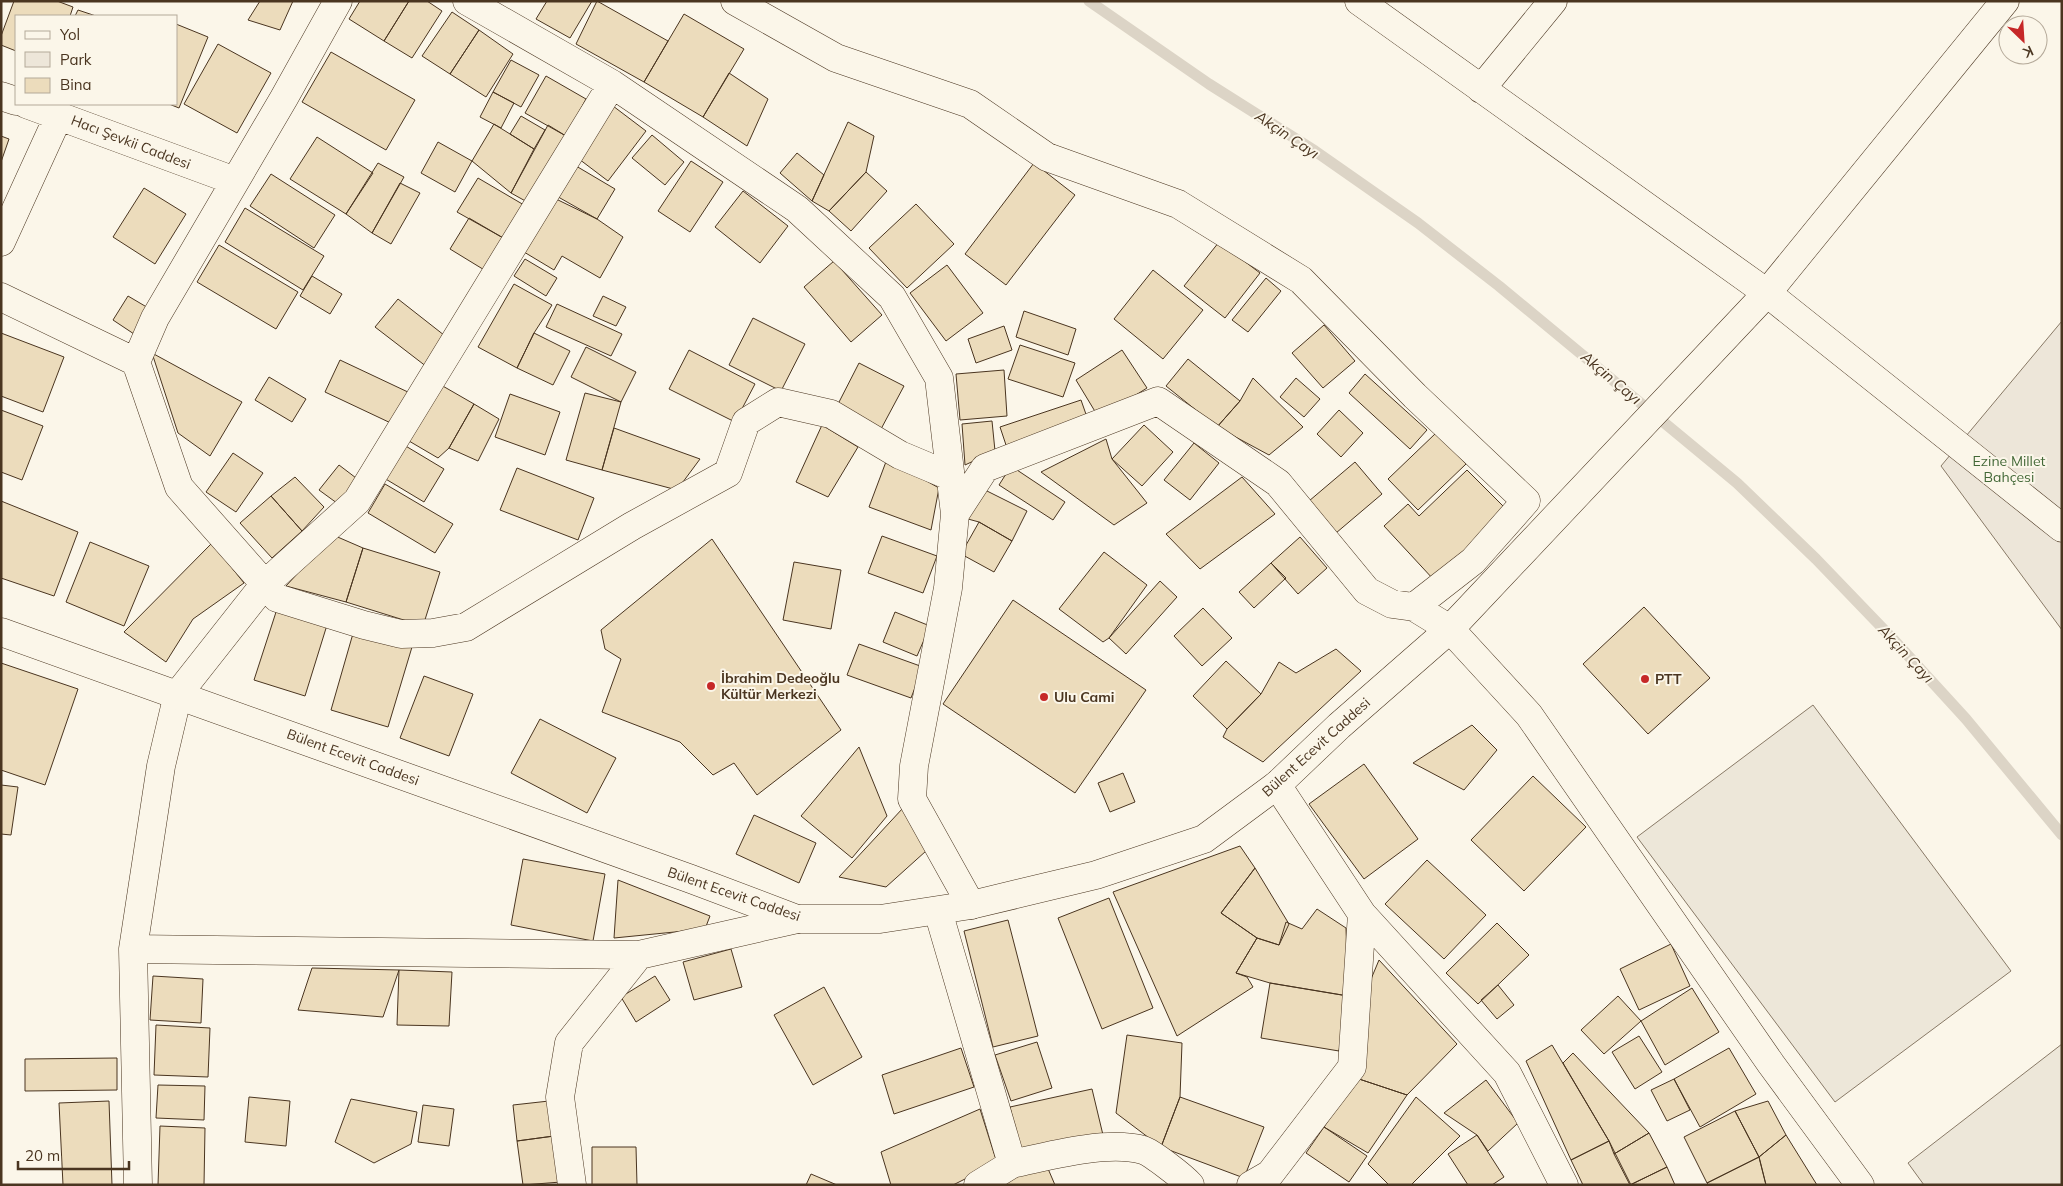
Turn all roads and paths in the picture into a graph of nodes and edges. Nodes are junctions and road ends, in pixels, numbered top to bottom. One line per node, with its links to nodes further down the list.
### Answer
1 (338, 1): 13 (street)
2 (467, 1): 7 (street)
3 (735, 1): 22 (street)
4 (1359, 1): 8 (street)
5 (1554, 1): 8 (street)
6 (2005, 1): 15 (street, Bülent Ecevit Caddesi)
7 (612, 84): 18 (street); 21 (street)
8 (1481, 89): 15 (street)
9 (1, 96): 10 (street)
10 (15, 101)
11 (29, 105): 12 (street, Hacı Şevkii Caddesi)
12 (59, 115): 13 (street, Hacı Şevkii Caddesi); 14 (street)
13 (235, 181): 17 (street)
14 (1, 242)
15 (1767, 293): 20 (street); 23 (street, Bülent Ecevit Caddesi)
16 (1, 296): 17 (street)
17 (136, 362): 21 (street)
18 (950, 476): 19 (street); 21 (street)
19 (955, 514): 22 (street); 27 (street)
20 (2062, 528)
21 (264, 585): 25 (street)
22 (1414, 607): 23 (street)
23 (1450, 630): 26 (street, Bülent Ecevit Caddesi); 40 (street)
24 (1, 632): 25 (street, Bülent Ecevit Caddesi)
25 (178, 694): 30 (street, Bülent Ecevit Caddesi); 31 (street)
26 (1277, 785): 27 (street, Bülent Ecevit Caddesi); 29 (street)
27 (971, 905): 28 (street, Bülent Ecevit Caddesi)
28 (938, 911): 30 (street, Bülent Ecevit Caddesi); 33 (street)
29 (1362, 914): 34 (street); 39 (street)
30 (797, 919): 32 (street)
31 (133, 948): 32 (street); 35 (street)
32 (639, 955): 36 (street)
33 (1012, 1164): 37 (street); 38 (street)
34 (1267, 1181)
35 (138, 1185)
36 (572, 1185)
37 (978, 1185)
38 (1190, 1185)
39 (1564, 1185)
40 (1860, 1185)

